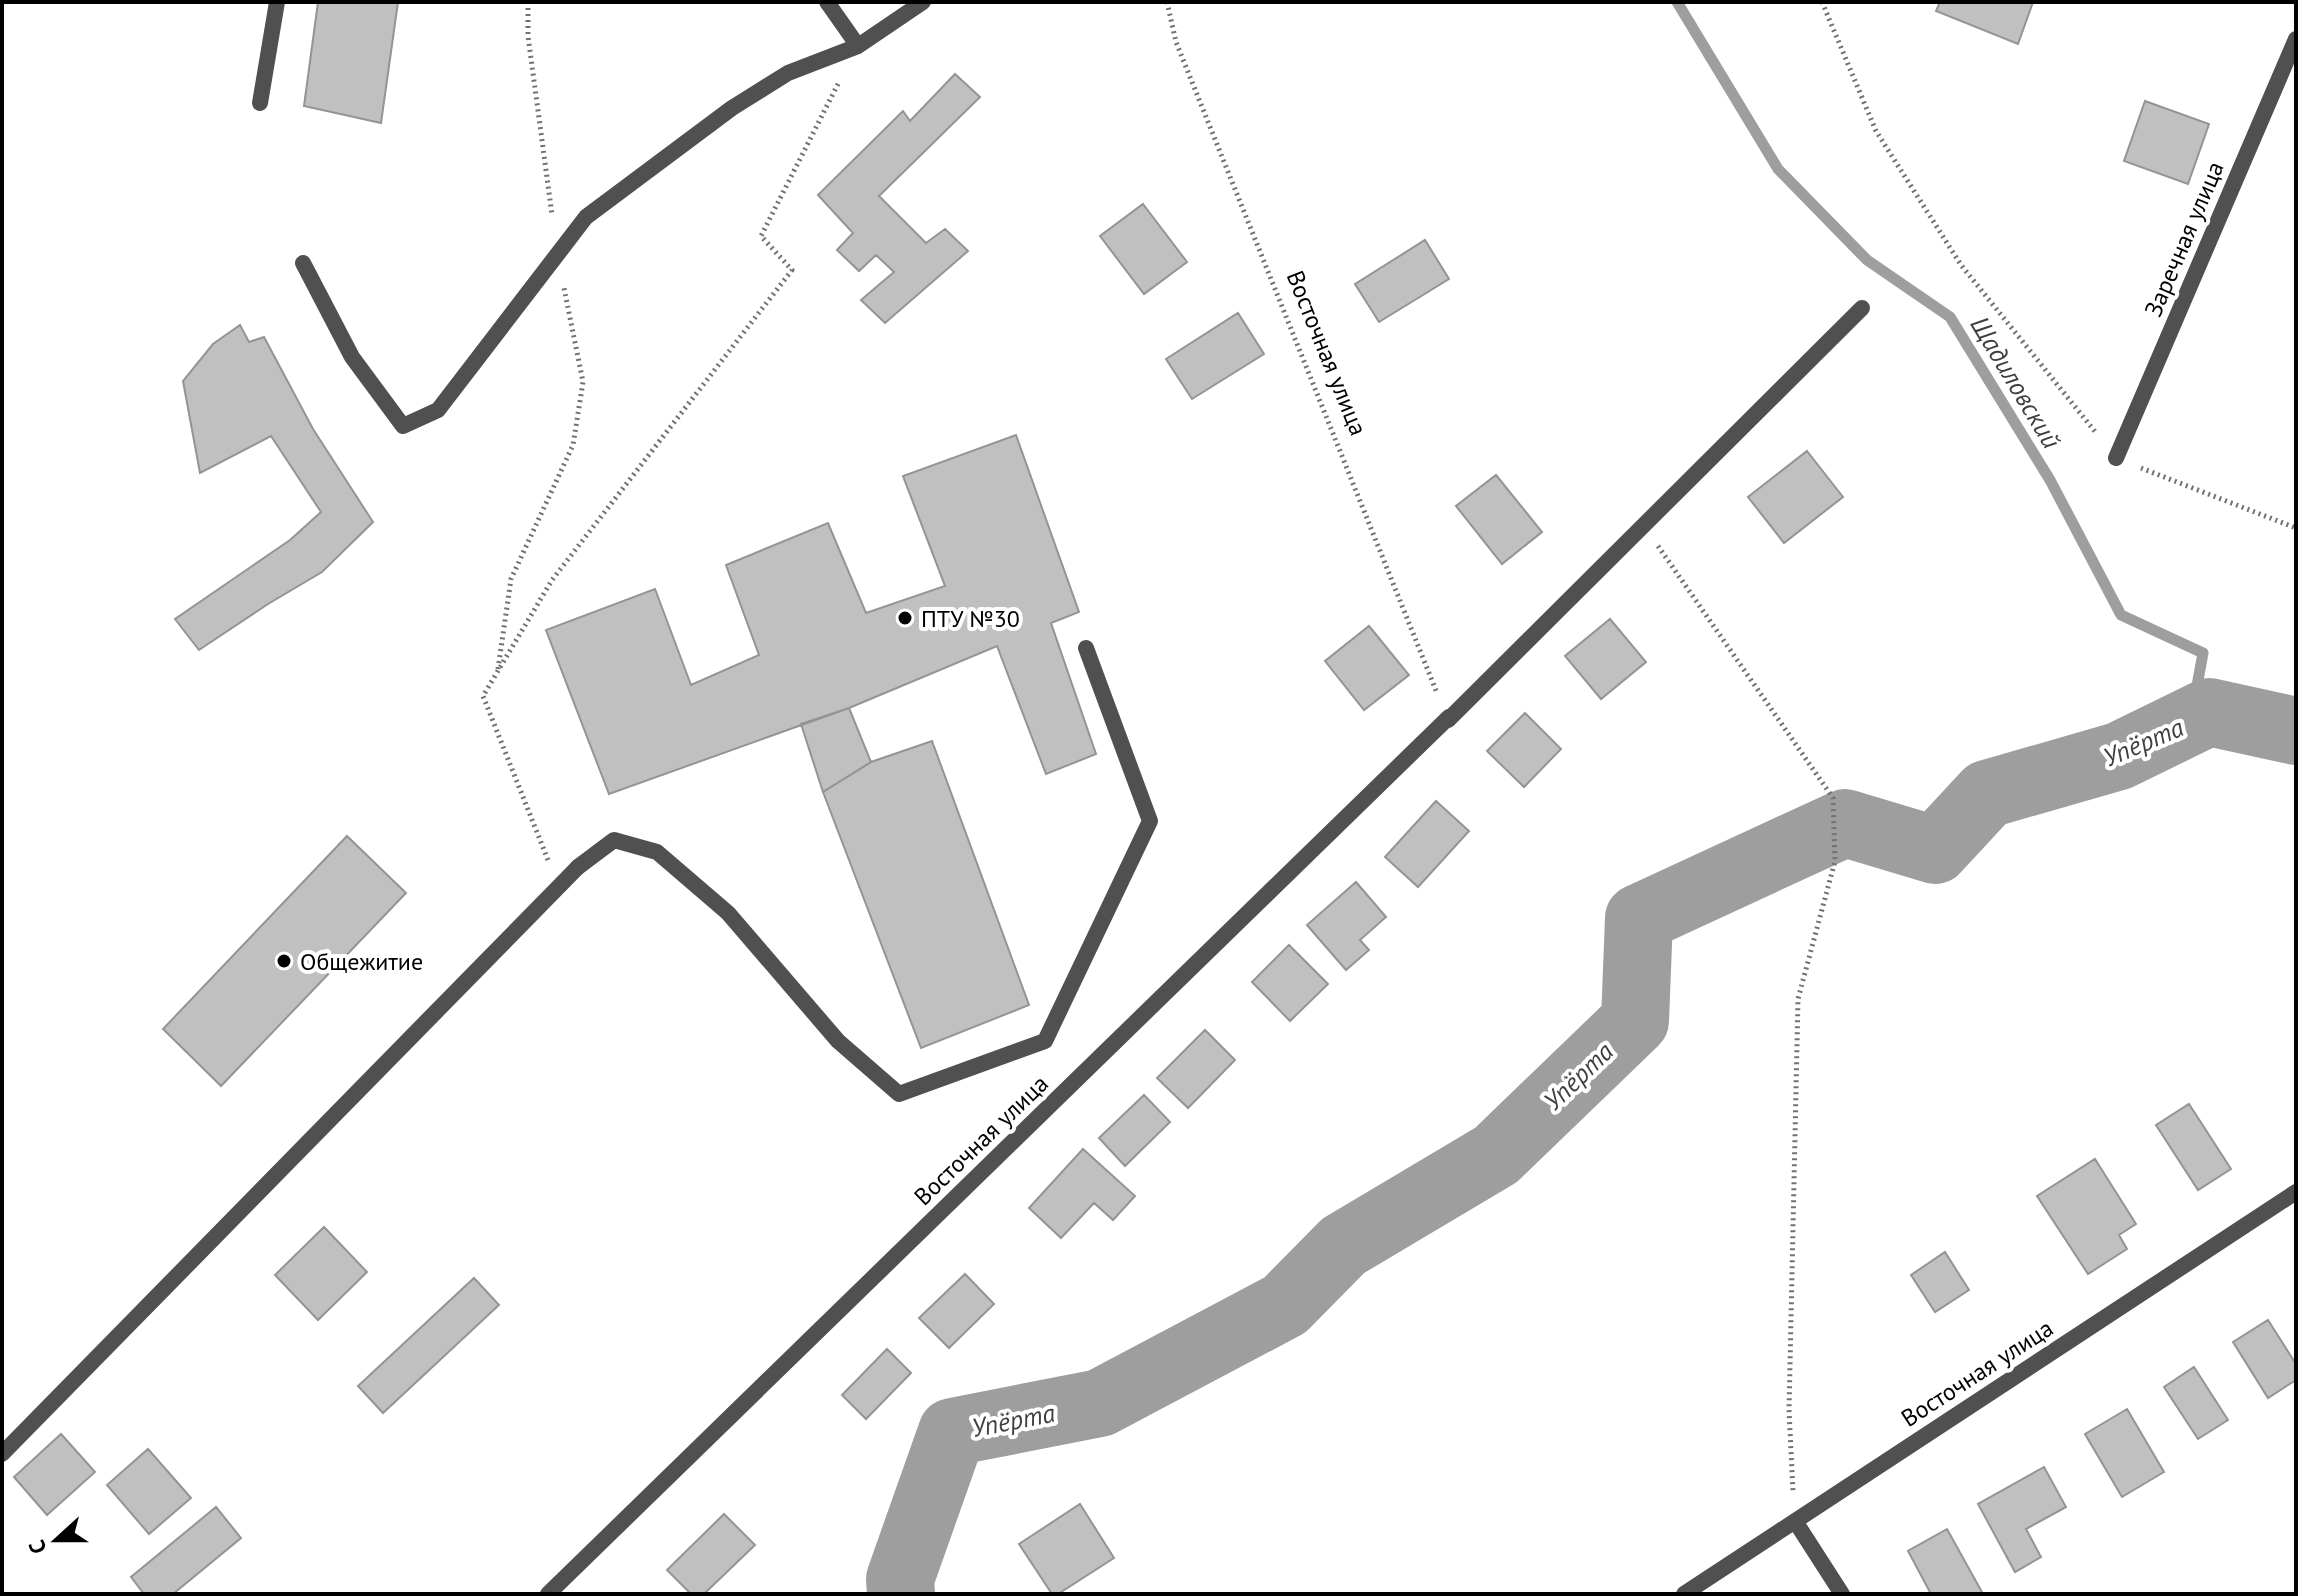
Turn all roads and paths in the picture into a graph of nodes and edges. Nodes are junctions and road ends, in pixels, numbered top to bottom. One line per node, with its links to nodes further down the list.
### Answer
1 (277, 2): 9 (street)
2 (528, 2): 10 (path)
3 (827, 2): 8 (street)
4 (923, 2): 8 (street)
5 (1167, 2): 18 (path, Восточная улица)
6 (1822, 2): 13 (path)
7 (2296, 39): 13 (street, Заречная улица)
8 (858, 46): 10 (street); 17 (path)
9 (260, 103)
10 (557, 254): 11 (street); 17 (path)
11 (303, 263)
12 (1862, 308): 14 (street)
13 (2116, 458): 15 (path)
14 (1643, 526): 18 (street); 22 (path)
15 (2296, 528)
16 (1086, 648): 19 (street)
17 (497, 672): 19 (path)
18 (1449, 718): 23 (street, Восточная улица)
19 (559, 887): 21 (street)
20 (2296, 1192): 22 (street, Восточная улица)
21 (2, 1454)
22 (1795, 1521): 24 (street, Восточная улица); 25 (street)
23 (548, 1594)
24 (1684, 1594)
25 (1842, 1594)

